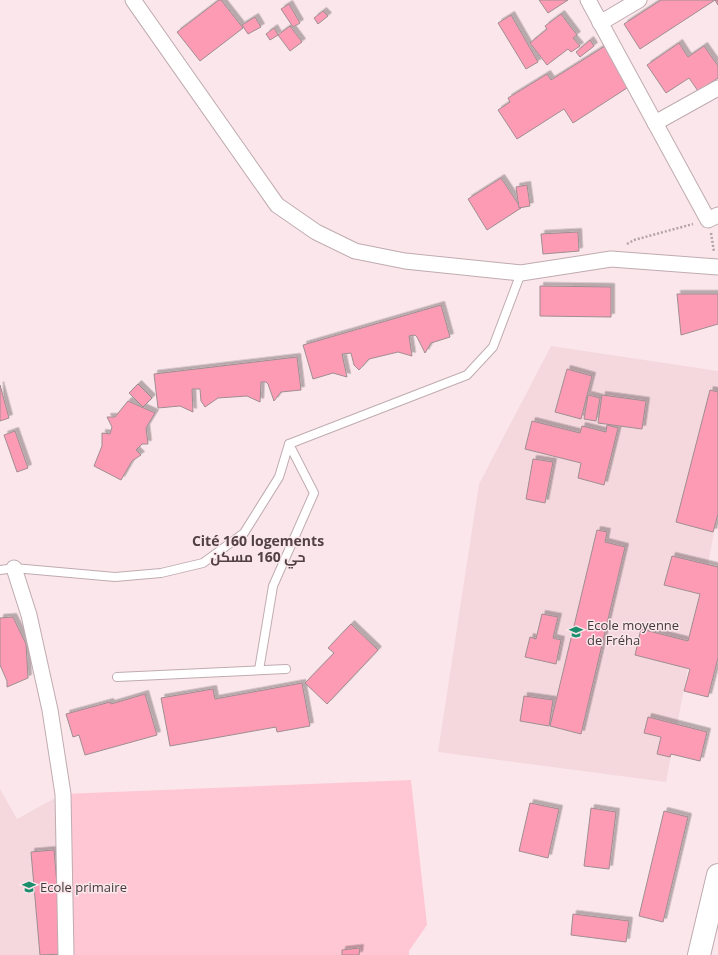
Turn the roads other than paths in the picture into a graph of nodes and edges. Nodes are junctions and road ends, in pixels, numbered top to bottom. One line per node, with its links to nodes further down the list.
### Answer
1 (133, 0): 9 (street)
2 (588, 0): 4 (street)
3 (639, 0): 4 (street)
4 (600, 22): 6 (street)
5 (718, 88): 6 (street)
6 (655, 124): 7 (street)
7 (713, 218)
8 (718, 267): 9 (street)
9 (521, 274): 10 (lane)
10 (289, 444): 11 (lane); 13 (lane)
11 (7, 569): 16 (street)
12 (286, 668): 13 (lane)
13 (260, 670): 14 (lane)
14 (117, 677)
15 (718, 875): 17 (main road)
16 (66, 955)
17 (699, 955)

